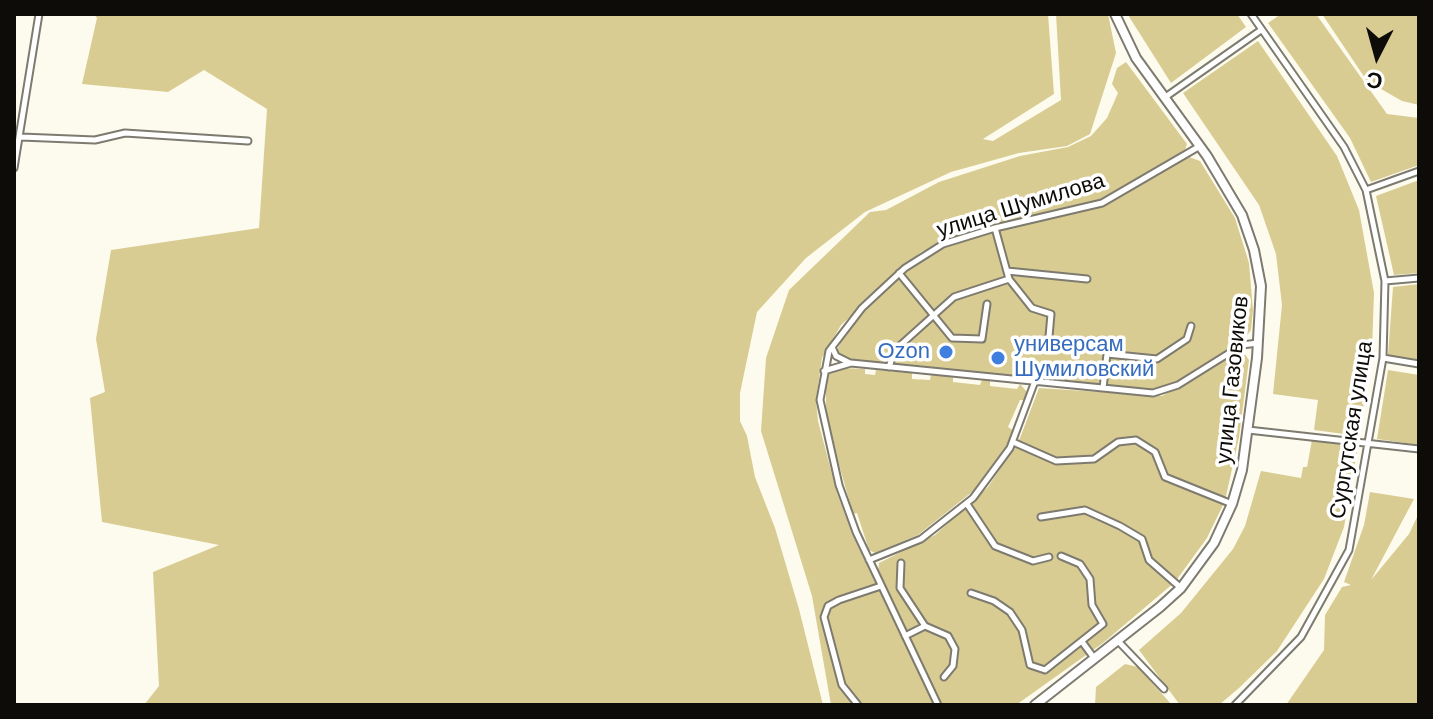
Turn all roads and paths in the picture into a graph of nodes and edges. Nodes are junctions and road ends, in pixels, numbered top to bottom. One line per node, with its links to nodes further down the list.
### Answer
1 (39, 14): 6 (street)
2 (1115, 14): 5 (street, улица Газовиков)
3 (1251, 14): 4 (street, Сургутская улица)
4 (1261, 30): 5 (street); 11 (street, Сургутская улица)
5 (1164, 98): 8 (street, улица Газовиков)
6 (21, 137): 7 (street); 9 (street)
7 (248, 141)
8 (1200, 146): 12 (street, улица Шумилова); 22 (street, улица Газовиков)
9 (14, 168)
10 (1419, 171): 11 (street)
11 (1366, 190): 18 (street, Сургутская улица)
12 (995, 228): 13 (street); 14 (street, улица Шумилова)
13 (1007, 271): 16 (street); 17 (street)
14 (899, 273): 20 (street); 23 (street, улица Шумилова)
15 (1419, 278): 18 (street)
16 (1009, 279): 20 (street); 24 (street)
17 (1087, 279)
18 (1385, 281): 26 (street, Сургутская улица)
19 (987, 304): 20 (street)
20 (932, 314): 31 (street)
21 (1191, 326): 34 (street)
22 (1259, 343): 34 (street); 35 (street, улица Газовиков)
23 (832, 345): 25 (street); 27 (street, улица Шумилова)
24 (1018, 345)
25 (836, 356): 27 (street); 28 (street)
26 (1383, 358): 29 (street); 37 (street, Сургутская улица)
27 (826, 360): 30 (street); 32 (street, улица Шумилова)
28 (851, 363): 30 (street); 31 (street)
29 (1419, 364)
30 (835, 365): 32 (street)
31 (889, 367): 33 (street)
32 (821, 378): 44 (street, улица Шумилова)
33 (1035, 381): 34 (street); 36 (street)
34 (1103, 388)
35 (1248, 430): 37 (street); 40 (street, улица Газовиков)
36 (1013, 442): 39 (street); 40 (street)
37 (1368, 442): 38 (street); 59 (street, Сургутская улица)
38 (1419, 449)
39 (967, 504): 43 (street); 44 (street)
40 (1232, 504): 47 (street, улица Газовиков)
41 (1041, 517): 47 (street)
42 (1061, 556): 52 (street)
43 (1049, 557)
44 (869, 560): 46 (street, улица Шумилова)
45 (901, 563): 49 (street)
46 (881, 586): 50 (street, улица Шумилова); 56 (street)
47 (1181, 588): 51 (street, улица Газовиков)
48 (971, 593): 52 (street)
49 (925, 626): 50 (street); 54 (street)
50 (905, 636): 57 (street, улица Шумилова)
51 (1118, 641): 53 (street, улица Газовиков); 55 (street)
52 (1083, 643): 53 (street)
53 (1095, 659): 58 (street, улица Газовиков)
54 (944, 677)
55 (1164, 689)
56 (858, 705)
57 (938, 705)
58 (1035, 705)
59 (1235, 705)

